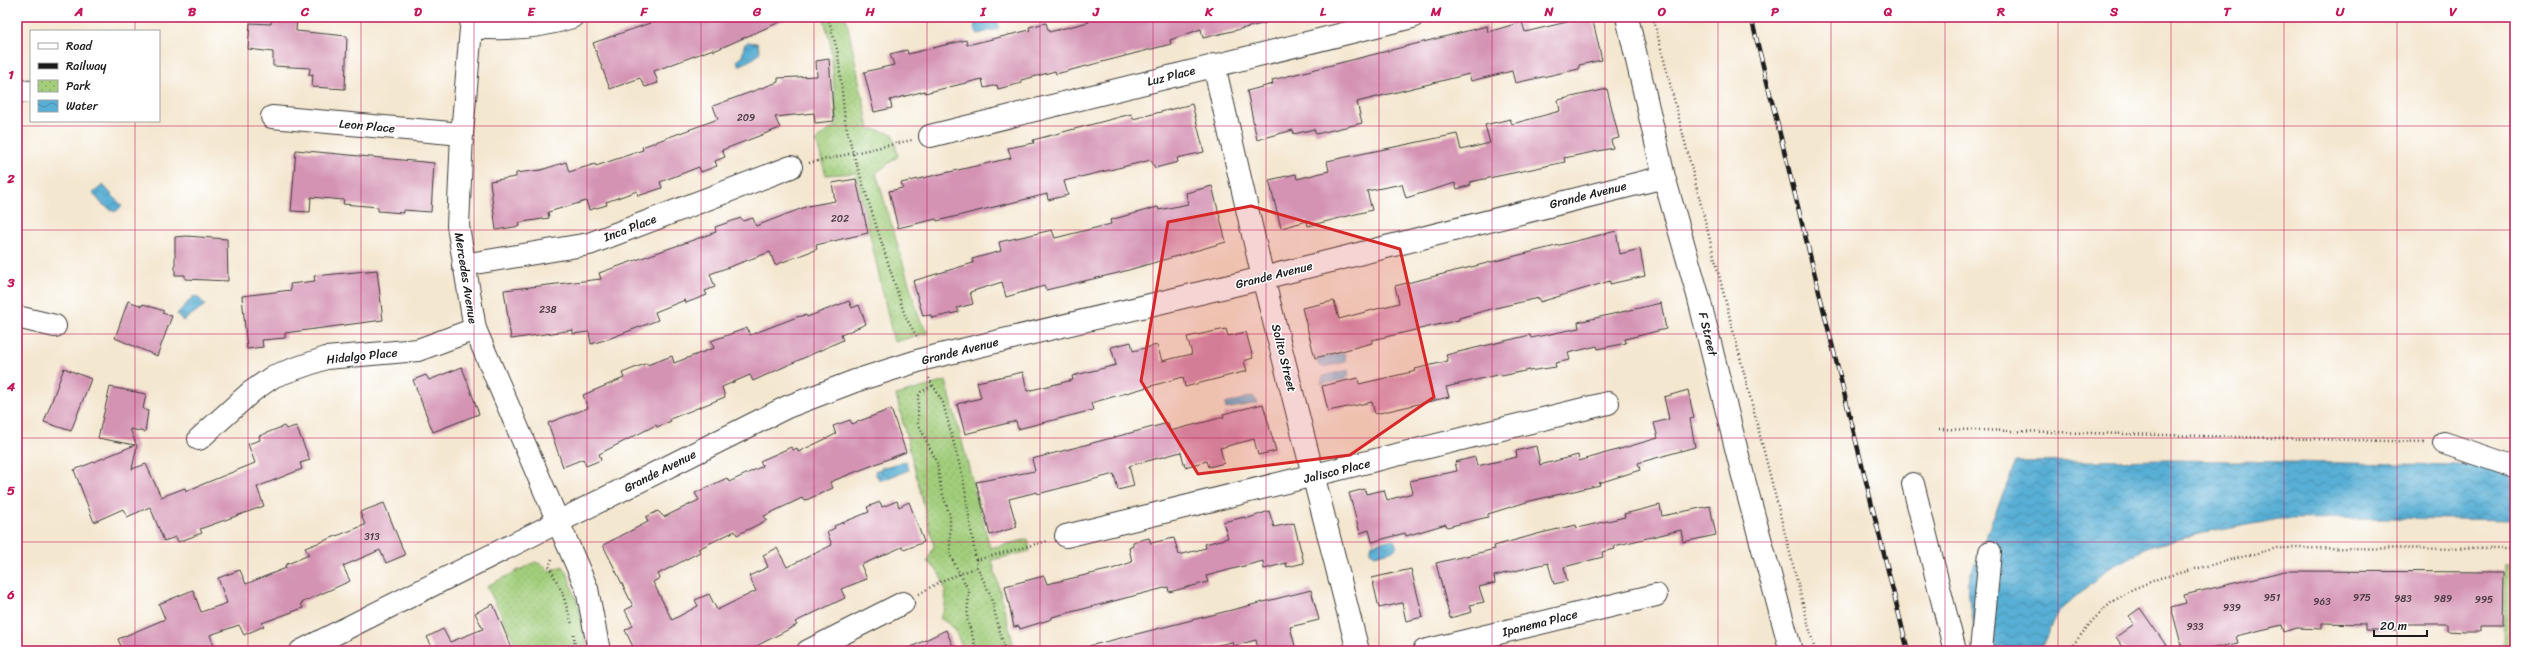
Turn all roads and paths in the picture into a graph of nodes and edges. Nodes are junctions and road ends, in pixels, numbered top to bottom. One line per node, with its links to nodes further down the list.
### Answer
1 (572, 17): 6 (street)
2 (828, 17): 13 (path)
3 (1412, 17): 7 (street, Luz Place)
4 (1627, 17): 15 (street, F Street)
5 (1653, 17): 50 (path)
6 (472, 22): 11 (street, Mercedes Avenue)
7 (1214, 65): 12 (street, Luz Place); 17 (street, Solito Street)
8 (17, 91): 9 (street)
9 (30, 92)
10 (272, 117): 11 (street, Leon Place)
11 (462, 134): 16 (street, Mercedes Avenue)
12 (930, 136): 13 (path)
13 (853, 153): 14 (path); 21 (path)
14 (791, 167): 16 (street, Inca Place)
15 (1664, 177): 17 (street, Grande Avenue); 49 (street, F Street)
16 (463, 265): 20 (street, Mercedes Avenue)
17 (1263, 278): 29 (street, Solito Street); 31 (street, Grande Avenue)
18 (17, 317): 19 (street)
19 (55, 326)
20 (475, 329): 26 (street, Hidalgo Place); 31 (street, Mercedes Avenue)
21 (918, 339)
22 (928, 376): 23 (path)
23 (932, 386): 36 (path); 38 (path)
24 (1608, 404): 29 (street, Jalisco Place)
25 (1939, 429): 27 (path)
26 (199, 439)
27 (2444, 443): 28 (street)
28 (2515, 467)
29 (1314, 477): 32 (street, Jalisco Place); 47 (street, Solito Street)
30 (1913, 484): 51 (street)
31 (558, 523): 41 (street, Grande Avenue); 43 (street, Mercedes Avenue)
32 (1066, 536): 36 (path)
33 (2515, 549): 53 (path)
34 (1990, 552): 52 (street)
35 (552, 559): 42 (path)
36 (976, 560): 37 (path)
37 (977, 567): 38 (path); 46 (path)
38 (960, 574): 40 (path); 45 (path)
39 (1656, 594): 48 (street, Ipanema Place)
40 (902, 603): 44 (street)
41 (301, 651)
42 (576, 651)
43 (599, 651)
44 (808, 651)
45 (977, 651)
46 (1005, 651)
47 (1358, 651)
48 (1424, 651)
49 (1791, 651)
50 (1815, 651)
51 (1955, 651)
52 (1981, 651)
53 (2068, 651)

